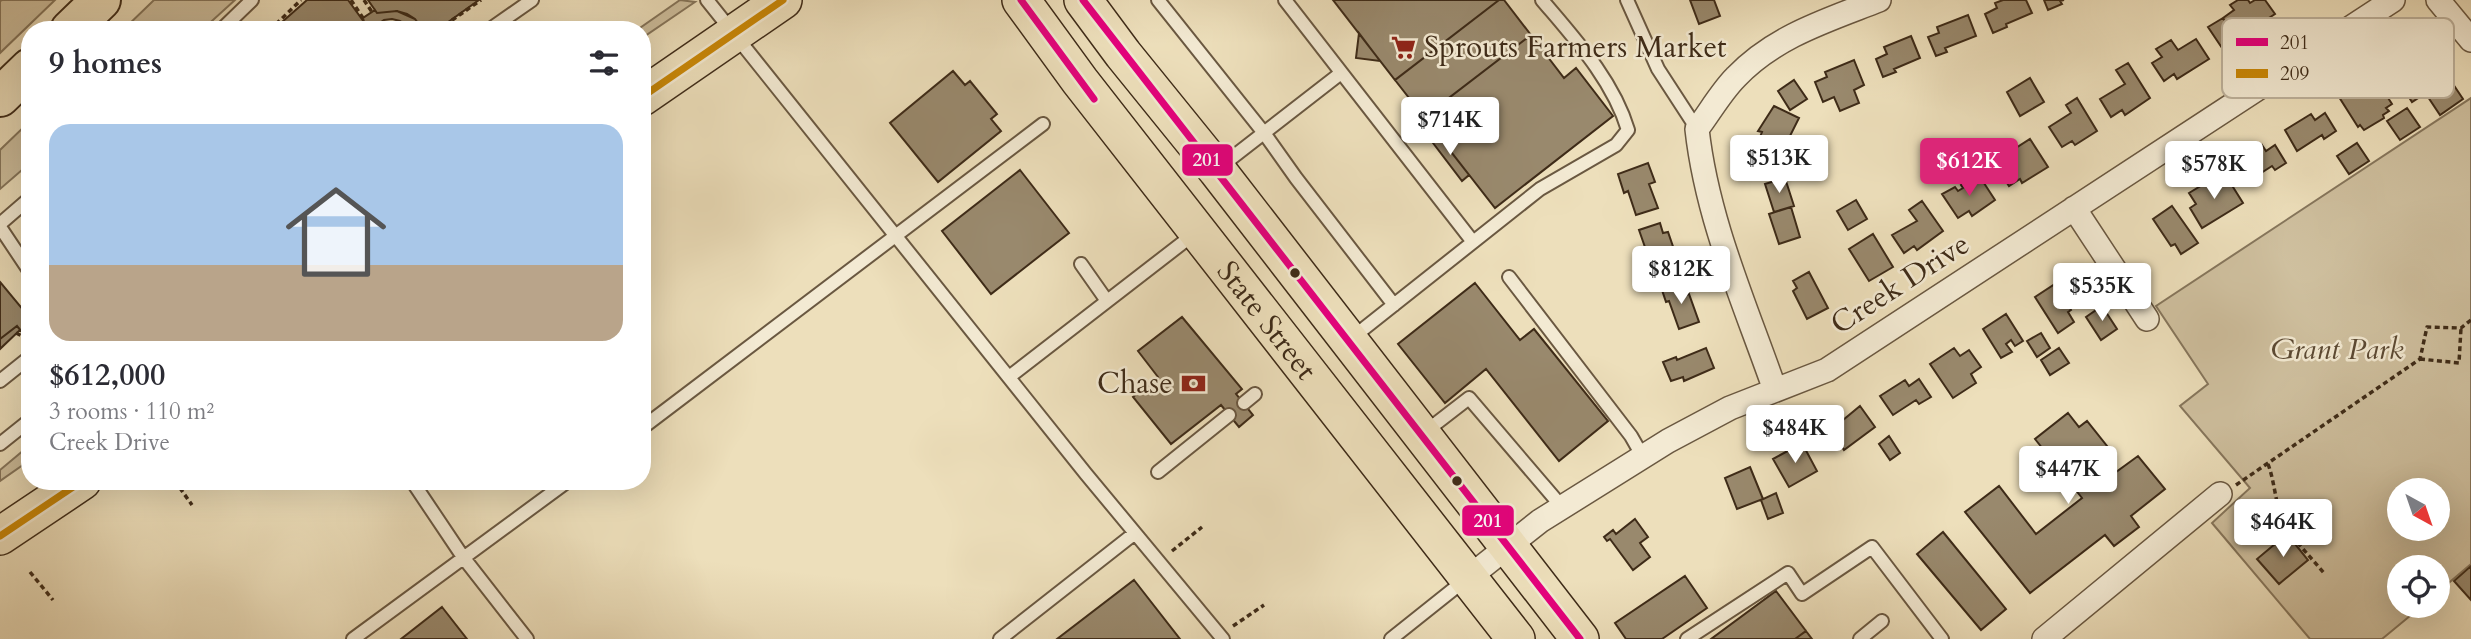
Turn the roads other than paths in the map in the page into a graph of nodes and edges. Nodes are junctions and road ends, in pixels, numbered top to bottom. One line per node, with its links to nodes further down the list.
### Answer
1 (101, 0): 18 (highway)
2 (252, 0): 19 (lane)
3 (533, 0): 20 (lane)
4 (708, 0): 21 (lane)
5 (783, 0): 21 (main road)
6 (1021, 0): 35 (main road, State Street)
7 (1158, 0): 30 (lane)
8 (1284, 0): 23 (lane)
9 (1542, 0): 37 (lane)
10 (1627, 0): 29 (lane)
11 (1879, 0): 29 (street)
12 (2393, 0): 15 (street, Creek Drive)
13 (2438, 0): 16 (street)
14 (1087, 1): 31 (main road, State Street)
15 (2365, 18)
16 (2453, 18)
17 (2454, 19): 22 (street)
18 (79, 21)
19 (230, 21)
20 (502, 21)
21 (734, 33): 25 (main road); 36 (lane)
22 (2471, 40)
23 (1341, 73): 30 (lane); 37 (lane)
24 (21, 77): 26 (highway)
25 (651, 91)
26 (0, 97)
27 (2243, 98): 33 (street, Creek Drive)
28 (1044, 124): 36 (lane)
29 (1697, 129): 48 (street)
30 (1264, 133): 31 (lane); 42 (lane)
31 (1217, 170): 44 (main road, State Street)
32 (21, 206): 34 (lane)
33 (2074, 208): 43 (street); 48 (street, Creek Drive)
34 (0, 225): 38 (lane)
35 (1197, 231): 41 (lane); 67 (main road, State Street)
36 (896, 235): 46 (lane); 52 (lane)
37 (1473, 242): 42 (lane)
38 (21, 258)
39 (1081, 264): 41 (lane)
40 (1508, 277): 56 (lane)
41 (1107, 301): 46 (lane)
42 (1394, 305): 44 (lane)
43 (2147, 320)
44 (1349, 341): 54 (main road, State Street)
45 (21, 364): 47 (lane)
46 (1009, 377): 64 (lane)
47 (0, 381)
48 (1775, 390): 56 (street, Creek Drive)
49 (1255, 394): 50 (lane)
50 (1244, 403)
51 (1229, 415): 57 (lane)
52 (651, 422)
53 (21, 428): 55 (lane)
54 (1422, 434): 62 (lane); 65 (main road, State Street)
55 (0, 444)
56 (1643, 457): 62 (street, Creek Drive)
57 (1158, 472)
58 (2230, 489): 79 (street)
59 (68, 490): 63 (main road)
60 (418, 490): 66 (lane)
61 (556, 490): 66 (lane)
62 (1562, 507): 65 (street, Creek Drive)
63 (5, 529)
64 (1135, 533): 71 (lane); 72 (lane)
65 (1508, 546): 67 (street, Creek Drive); 75 (main road, State Street)
66 (463, 557): 69 (lane); 70 (lane)
67 (1468, 578): 73 (lane); 74 (main road, State Street)
68 (1882, 621): 77 (lane)
69 (353, 639)
70 (527, 639)
71 (1000, 639)
72 (1223, 639)
73 (1391, 639)
74 (1516, 639)
75 (1580, 639)
76 (1687, 639): 78 (lane)
77 (1860, 639)
78 (1942, 639)
79 (2044, 639)

